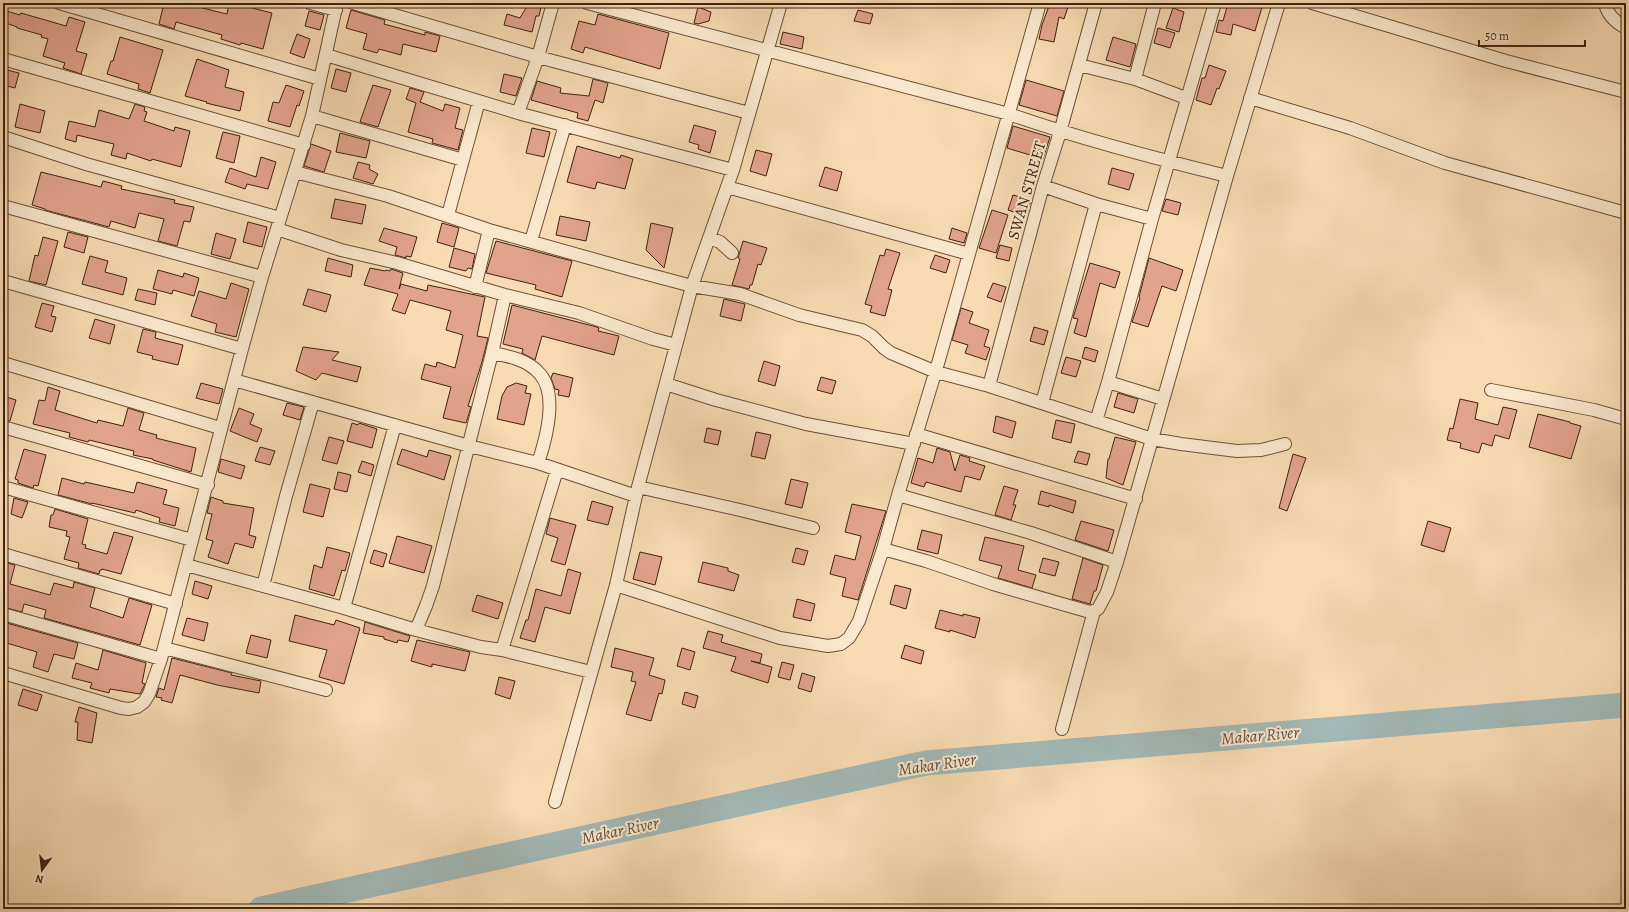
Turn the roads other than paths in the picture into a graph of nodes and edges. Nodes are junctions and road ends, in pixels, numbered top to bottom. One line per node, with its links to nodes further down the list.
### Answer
1 (59, 3): 21 (street)
2 (310, 3): 14 (street)
3 (353, 3): 18 (street)
4 (553, 3): 18 (street)
5 (587, 3): 16 (street)
6 (781, 3): 16 (street)
7 (1040, 3): 29 (street)
8 (1096, 3): 20 (street, SWAN STREET)
9 (1155, 3): 22 (street)
10 (1215, 3): 24 (street)
11 (1279, 3): 25 (street)
12 (1312, 3): 23 (street)
13 (1605, 3): 15 (street)
14 (336, 7): 17 (street)
15 (1626, 28)
16 (768, 51): 28 (street); 29 (street)
17 (326, 55): 21 (street); 26 (street)
18 (538, 57): 27 (street); 28 (street)
19 (3, 59): 34 (street)
20 (1079, 65): 22 (street); 32 (street, SWAN STREET)
21 (320, 79): 30 (street)
22 (1135, 79): 24 (street)
23 (1626, 92)
24 (1186, 98): 36 (street)
25 (1250, 98): 39 (street); 44 (street)
26 (479, 101): 27 (street); 35 (street)
27 (518, 113): 31 (street)
28 (749, 113): 37 (street)
29 (1009, 114): 32 (street); 52 (street)
30 (312, 116): 34 (street); 35 (street)
31 (565, 125): 37 (street); 50 (street)
32 (1060, 132): 36 (street); 40 (street, SWAN STREET)
33 (3, 137): 47 (street)
34 (304, 145): 38 (street)
35 (463, 160): 45 (street)
36 (1169, 162): 39 (street); 46 (street)
37 (733, 170): 41 (street)
38 (294, 172): 45 (street); 47 (street)
39 (1227, 176): 68 (street)
40 (1043, 186): 42 (street); 66 (street, SWAN STREET)
41 (727, 187): 49 (street); 52 (street)
42 (1096, 204): 46 (street); 70 (street)
43 (3, 206): 53 (street)
44 (1626, 213)
45 (448, 215): 48 (street)
46 (1152, 219): 64 (street)
47 (278, 224): 53 (street); 56 (street)
48 (489, 230): 50 (street); 56 (street)
49 (709, 238): 51 (street); 55 (street)
50 (531, 241): 55 (street)
51 (732, 253)
52 (969, 254): 62 (street)
53 (262, 277): 59 (street)
54 (3, 281): 59 (street)
55 (692, 286): 58 (street); 62 (street)
56 (475, 287): 57 (street)
57 (505, 295): 58 (street); 60 (street)
58 (676, 345): 65 (street)
59 (242, 349): 63 (street)
60 (492, 353): 79 (street); 80 (street)
61 (3, 363): 75 (street)
62 (936, 372): 66 (street); 77 (street)
63 (234, 380): 69 (street); 75 (street)
64 (1108, 382): 68 (street); 72 (street)
65 (666, 384): 77 (street); 84 (street)
66 (989, 386): 70 (street)
67 (1491, 390): 71 (street)
68 (1163, 399): 76 (street)
69 (313, 402): 73 (street); 94 (street)
70 (1042, 403): 72 (street)
71 (1626, 419)
72 (1096, 420): 76 (street)
73 (395, 425): 79 (street); 96 (street)
74 (3, 427): 82 (street)
75 (220, 428): 82 (street)
76 (1152, 438): 78 (street); 86 (street)
77 (915, 439): 85 (street); 86 (street)
78 (1285, 444)
79 (469, 446): 80 (street); 99 (street)
80 (538, 463): 81 (street)
81 (557, 470): 84 (street); 100 (street)
82 (208, 485): 88 (street)
83 (3, 487): 88 (street)
84 (637, 491): 87 (street); 93 (street)
85 (898, 495): 89 (street); 91 (street)
86 (1136, 499): 91 (street)
87 (813, 528)
88 (192, 540): 92 (street)
89 (883, 550): 93 (street); 97 (street)
90 (3, 554): 95 (street)
91 (1117, 562): 97 (street)
92 (186, 565): 94 (street); 95 (street)
93 (616, 584): 102 (street)
94 (264, 586): 96 (street)
95 (176, 604): 101 (street)
96 (344, 608): 99 (street)
97 (1094, 611): 105 (street)
98 (3, 614): 101 (street)
99 (416, 630): 100 (street)
100 (502, 650): 102 (street)
101 (162, 654): 103 (street); 104 (street)
102 (591, 672): 106 (street)
103 (3, 673)
104 (326, 690)
105 (1062, 729)
106 (555, 802)

